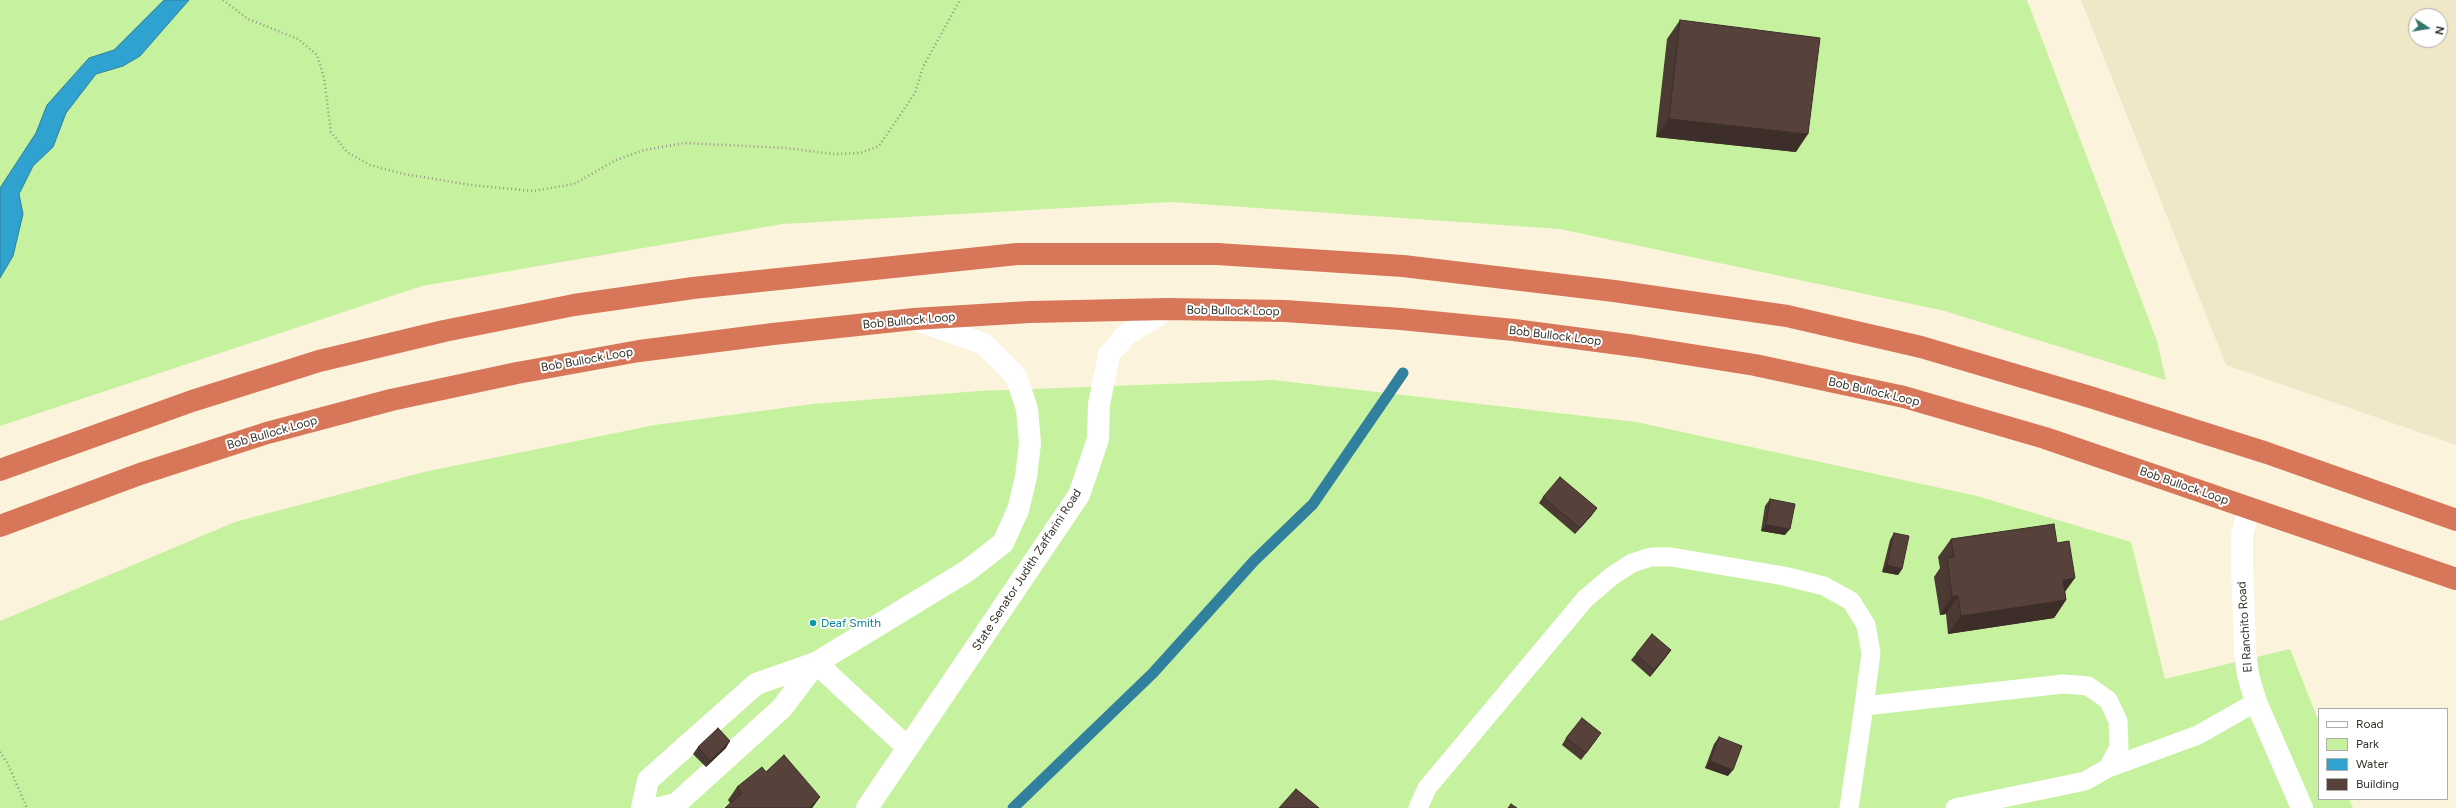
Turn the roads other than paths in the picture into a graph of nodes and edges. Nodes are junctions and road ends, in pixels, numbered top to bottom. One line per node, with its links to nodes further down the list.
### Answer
1 (1168, 309): 2 (highway, Bob Bullock Loop); 4 (highway, Bob Bullock Loop); 11 (street, State Senator Judith Zaffarini Road)
2 (914, 319): 6 (highway, Bob Bullock Loop); 8 (street)
3 (0, 470): 5 (highway)
4 (2248, 508): 7 (highway, Bob Bullock Loop); 9 (street, El Ranchito Road)
5 (2456, 520)
6 (0, 526)
7 (2456, 580)
8 (816, 662): 11 (street); 13 (street); 14 (street)
9 (2256, 702): 12 (lane); 19 (street, El Ranchito Road)
10 (1864, 706): 12 (lane); 16 (lane); 17 (lane)
11 (908, 748): 15 (street, State Senator Judith Zaffarini Road)
12 (2108, 768): 18 (lane)
13 (642, 808)
14 (659, 808)
15 (867, 808)
16 (1418, 808)
17 (1849, 808)
18 (1955, 808)
19 (2302, 808)

